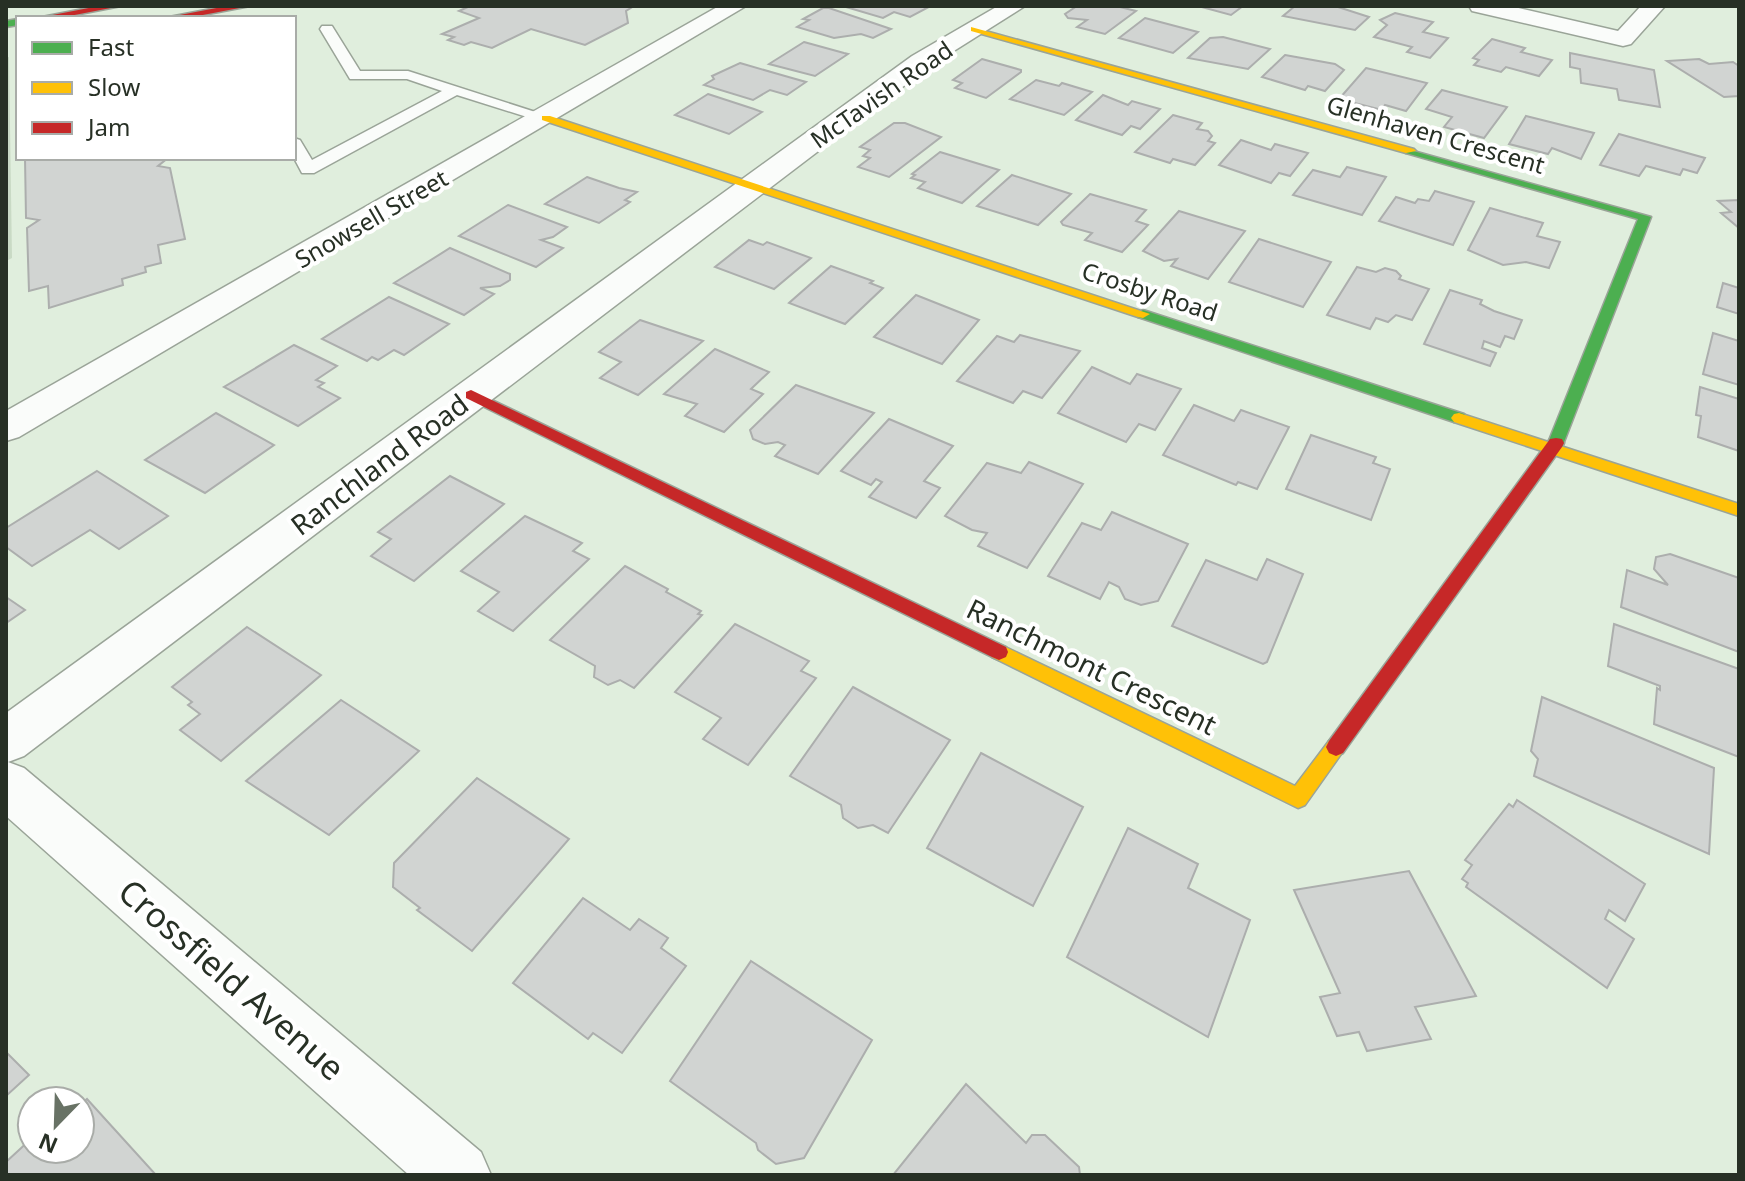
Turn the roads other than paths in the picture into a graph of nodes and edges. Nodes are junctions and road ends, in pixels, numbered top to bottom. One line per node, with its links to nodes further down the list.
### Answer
1 (116, 6): 7 (street)
2 (245, 6): 8 (street)
3 (735, 6): 12 (street, Snowsell Street)
4 (1014, 6): 10 (street, McTavish Road)
5 (1480, 6): 6 (street)
6 (1654, 6)
7 (54, 16)
8 (182, 16)
9 (327, 29): 11 (lane)
10 (974, 29): 14 (street, McTavish Road); 17 (street, Glenhaven Crescent)
11 (455, 90): 12 (lane); 13 (lane)
12 (546, 118): 14 (street, Crosby Road); 16 (street, Snowsell Street)
13 (296, 147)
14 (751, 187): 15 (street, Ranchland Road); 17 (street, Crosby Road)
15 (471, 395): 17 (street, Ranchmont Crescent); 19 (street, Ranchland Road)
16 (6, 428)
17 (1554, 449): 18 (street, Crosby Road)
18 (1739, 510)
19 (6, 741)
20 (6, 784): 21 (street, Crossfield Avenue)
21 (458, 1175)

